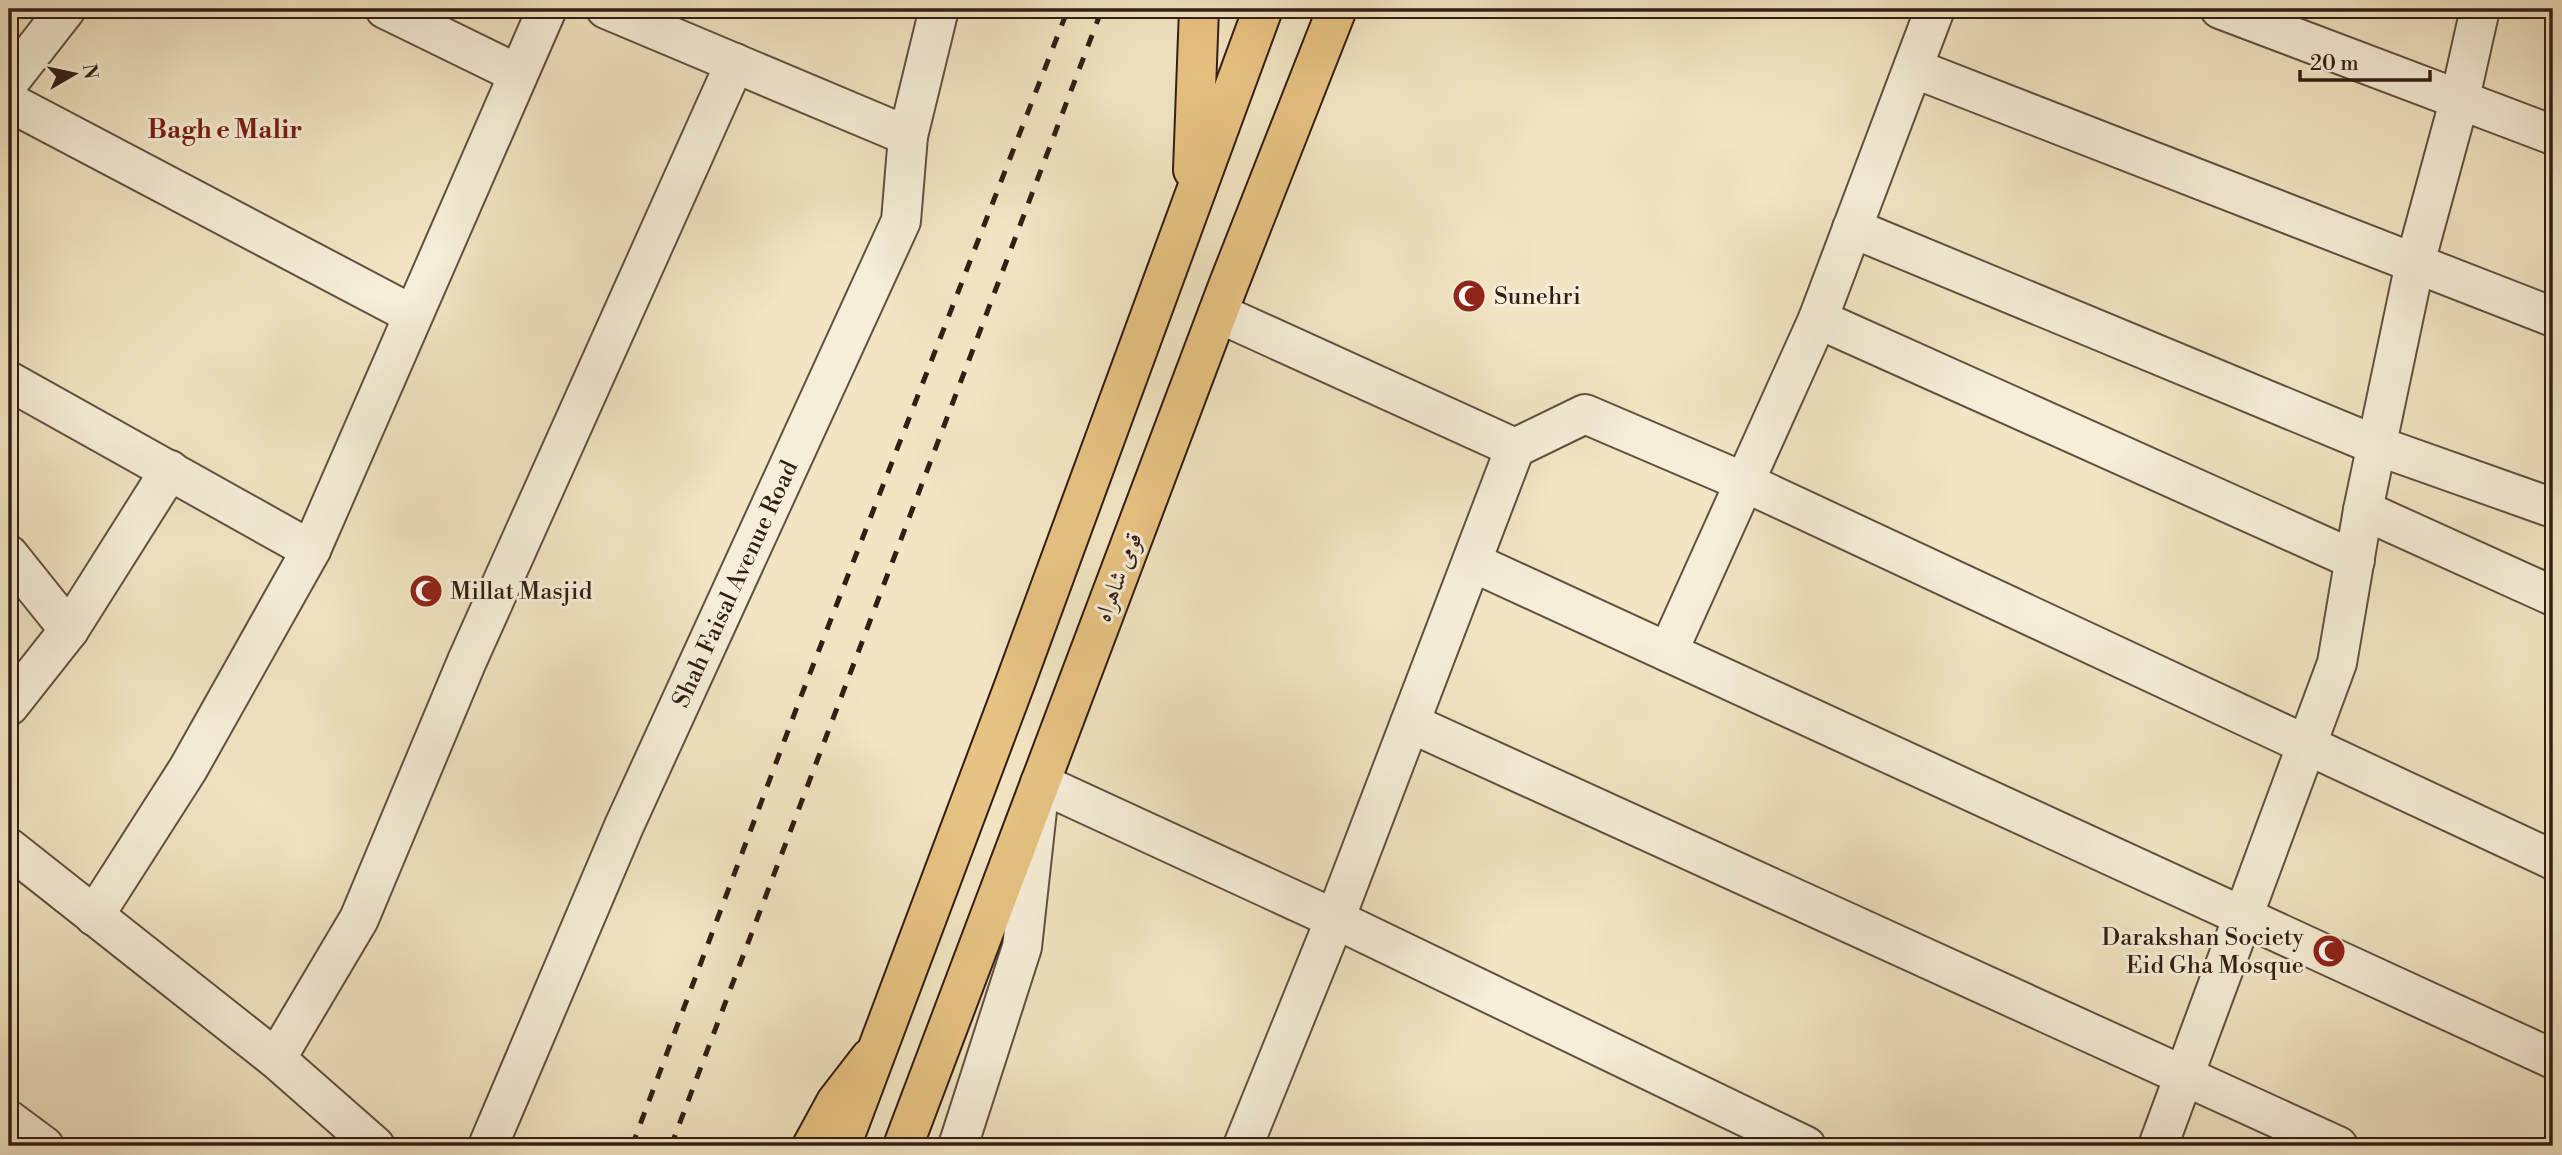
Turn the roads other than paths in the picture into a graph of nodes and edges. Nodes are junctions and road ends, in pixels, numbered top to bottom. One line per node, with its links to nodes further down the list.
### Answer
1 (66, 9): 15 (street)
2 (386, 9): 14 (street)
3 (547, 9): 14 (street)
4 (606, 9): 12 (street)
5 (939, 9): 19 (street, Shah Faisal Avenue Road)
6 (1199, 9): 20 (highway)
7 (1263, 9): 20 (highway)
8 (1337, 9): 23 (highway, قومی شاہراہ)
9 (1935, 9): 13 (street)
10 (2220, 9): 16 (street)
11 (2480, 9): 16 (street)
12 (735, 63): 19 (street); 50 (street)
13 (1913, 68): 21 (street); 22 (street)
14 (518, 74): 24 (street)
15 (9, 82)
16 (2460, 98): 18 (street); 22 (street)
17 (9, 102): 24 (street)
18 (2553, 135)
19 (908, 136): 57 (street, Shah Faisal Avenue Road)
20 (1192, 201): 54 (highway)
21 (1852, 228): 26 (street); 28 (street)
22 (2415, 263): 25 (street); 28 (street)
23 (1218, 313): 29 (street); 44 (highway, قومی شاہراہ)
24 (413, 315): 34 (street)
25 (2553, 317)
26 (1818, 318): 31 (street); 36 (street)
27 (9, 381): 30 (street)
28 (2378, 446): 32 (street); 33 (street)
29 (1515, 448): 31 (street); 37 (street)
30 (170, 470): 34 (street); 39 (street)
31 (1744, 482): 40 (street); 43 (street)
32 (2553, 508)
33 (2363, 510): 36 (street); 38 (street)
34 (311, 550): 47 (street)
35 (9, 555): 39 (street)
36 (2355, 560): 43 (street)
37 (1472, 562): 40 (street); 42 (street)
38 (2553, 596)
39 (69, 630): 41 (street)
40 (1668, 652): 48 (street)
41 (9, 706)
42 (1410, 723): 49 (street); 52 (street)
43 (2307, 745): 46 (street); 48 (street)
44 (1040, 783): 49 (street); 58 (highway, قومی شاہراہ); 59 (street)
45 (9, 848): 47 (street)
46 (2553, 860)
47 (94, 916): 50 (street)
48 (2244, 916): 51 (street); 52 (street)
49 (1335, 919): 60 (street); 61 (street)
50 (276, 1059): 56 (street)
51 (2553, 1059)
52 (2184, 1076): 62 (street); 63 (street)
53 (9, 1119): 55 (street)
54 (819, 1143)
55 (44, 1146)
56 (375, 1146)
57 (488, 1146)
58 (903, 1146)
59 (958, 1146)
60 (1243, 1146)
61 (1807, 1146)
62 (2158, 1146)
63 (2338, 1146)

